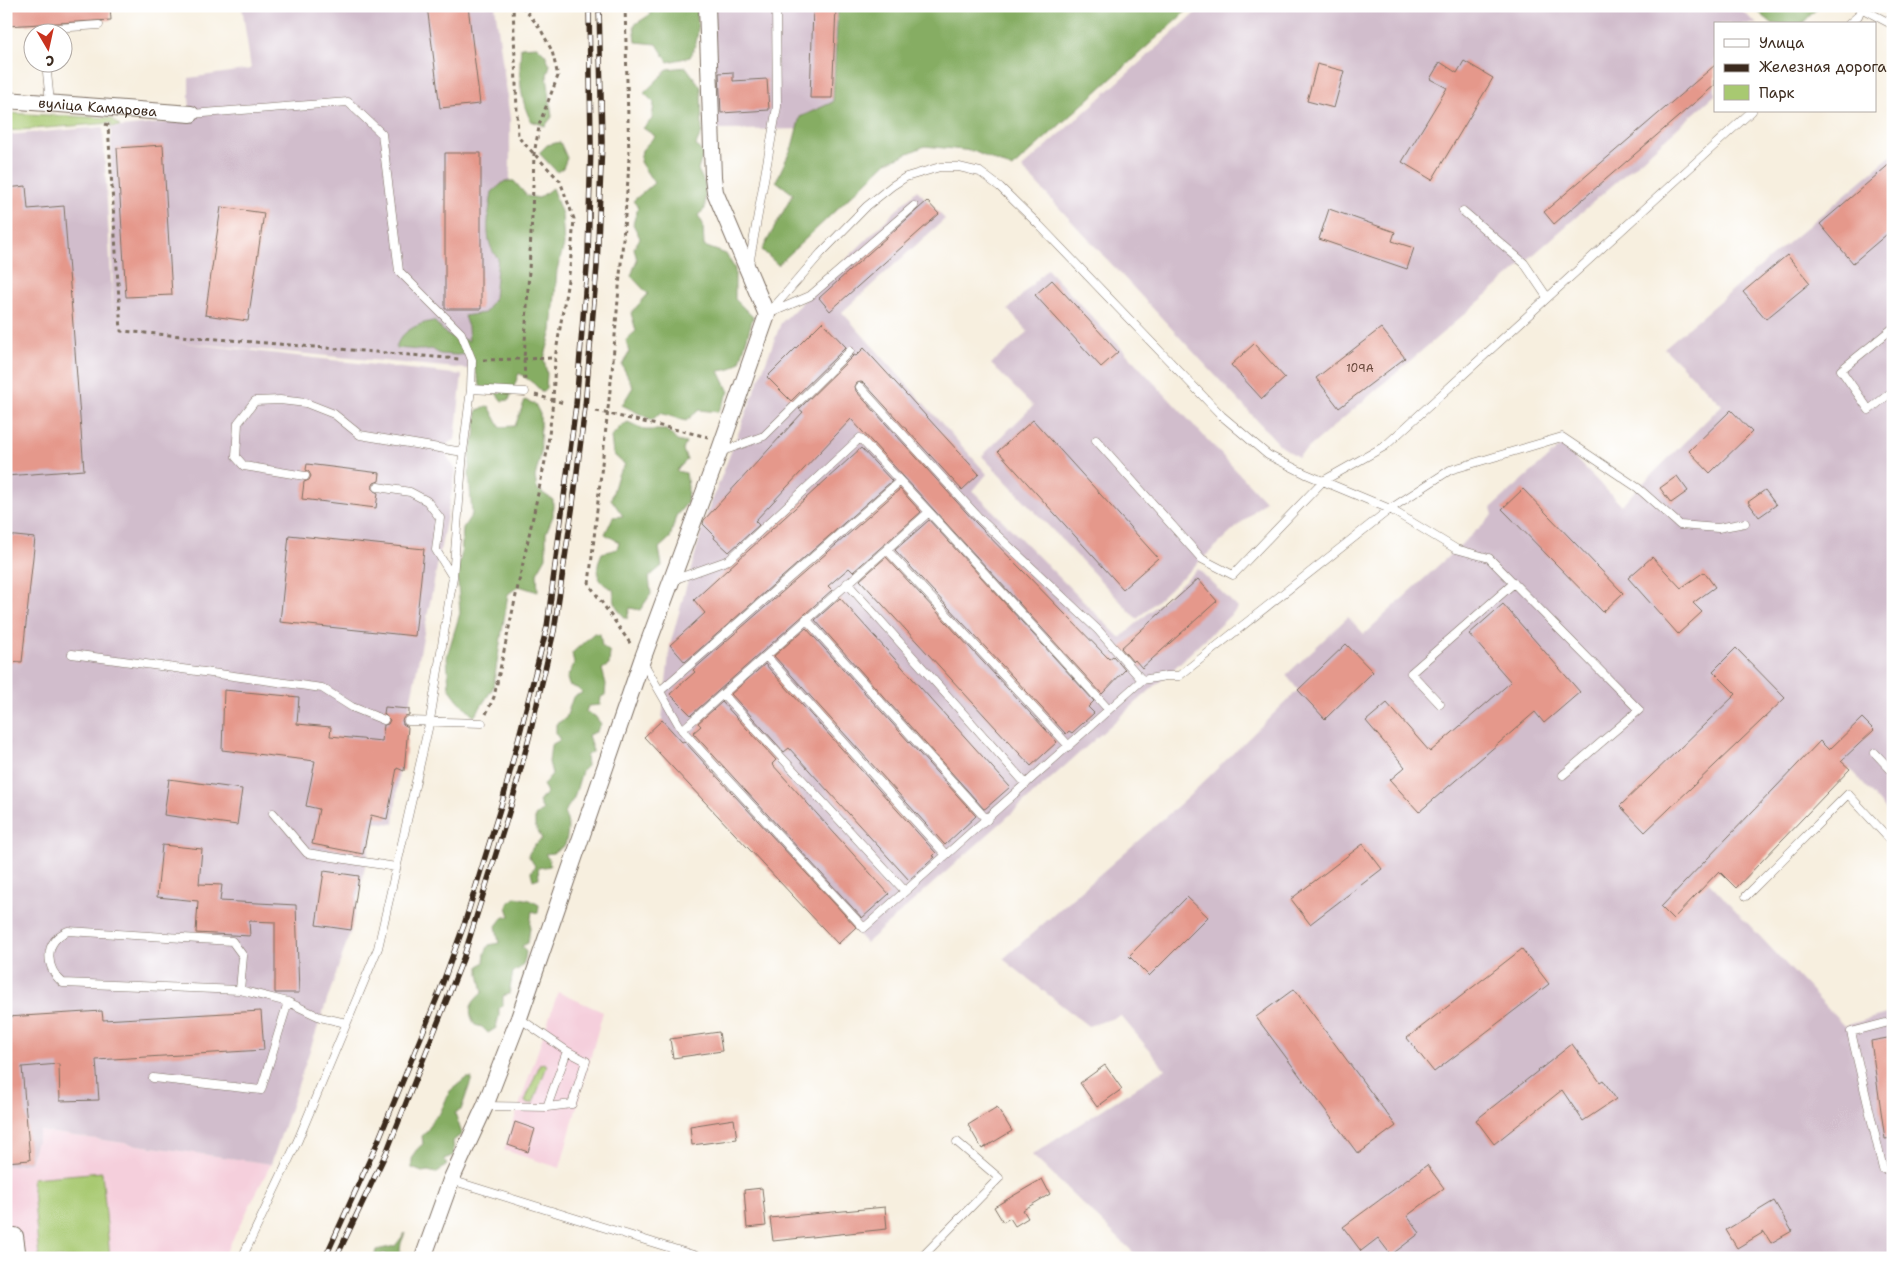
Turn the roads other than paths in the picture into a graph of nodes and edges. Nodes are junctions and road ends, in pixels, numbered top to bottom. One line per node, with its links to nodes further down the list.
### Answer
1 (707, 6): 15 (street)
2 (776, 6): 15 (lane)
3 (1862, 7): 4 (lane); 6 (lane)
4 (1851, 22)
5 (99, 25): 7 (lane)
6 (1893, 25)
7 (72, 27)
8 (47, 72): 10 (lane)
9 (6, 100): 10 (street, вуліца Камарова)
10 (50, 103): 12 (street, вуліца Камарова)
11 (1751, 112): 16 (lane)
12 (191, 114): 21 (lane)
13 (914, 206): 17 (lane)
14 (1463, 212): 16 (lane)
15 (748, 272): 17 (street)
16 (1547, 297): 29 (lane)
17 (766, 315): 26 (street); 29 (lane)
18 (1893, 328): 22 (lane)
19 (850, 351): 26 (lane)
20 (860, 387): 43 (lane)
21 (471, 389): 23 (lane); 25 (lane)
22 (1893, 390)
23 (525, 392)
24 (1096, 440): 29 (lane)
25 (463, 452): 27 (lane); 35 (lane)
26 (719, 452): 36 (street)
27 (305, 476)
28 (900, 481): 32 (lane); 36 (lane); 44 (lane)
29 (1323, 481): 31 (lane)
30 (378, 487): 35 (lane)
31 (1390, 509): 33 (lane); 38 (lane); 43 (lane)
32 (929, 512): 34 (lane); 47 (lane)
33 (1745, 524)
34 (887, 550): 37 (lane); 53 (lane)
35 (453, 577): 49 (lane)
36 (672, 580): 42 (street)
37 (847, 583): 39 (lane); 57 (lane)
38 (1514, 583): 46 (lane); 56 (lane)
39 (806, 619): 41 (lane); 59 (lane)
40 (72, 654): 48 (lane)
41 (766, 656): 45 (lane); 61 (lane)
42 (642, 660): 44 (lane); 67 (street)
43 (1142, 680): 47 (lane)
44 (660, 691): 52 (lane)
45 (723, 694): 52 (lane); 63 (lane)
46 (1440, 704)
47 (1108, 709): 53 (lane)
48 (384, 720)
49 (430, 720): 50 (lane); 51 (lane); 62 (lane)
50 (408, 721)
51 (482, 723)
52 (682, 730): 63 (lane)
53 (1069, 746): 57 (lane)
54 (1875, 752): 55 (lane)
55 (1893, 772)
56 (1563, 774)
57 (1026, 784): 59 (lane)
58 (273, 813): 62 (lane)
59 (987, 820): 61 (lane)
60 (1893, 843): 64 (lane)
61 (946, 856): 63 (lane)
62 (396, 867): 69 (lane)
63 (905, 892)
64 (1746, 896)
65 (240, 990): 65 (lane); 66 (lane)
66 (288, 1002): 69 (lane); 71 (lane)
67 (519, 1018): 70 (lane); 72 (street)
68 (1893, 1021): 75 (lane)
69 (346, 1023): 79 (lane)
70 (567, 1051): 73 (lane); 73 (lane)
71 (153, 1078)
72 (485, 1106): 73 (lane); 76 (street)
73 (547, 1107)
74 (957, 1142): 82 (lane)
75 (1883, 1169)
76 (451, 1180): 80 (street); 81 (lane)
77 (6, 1238): 78 (street)
78 (18, 1258)
79 (242, 1258)
80 (423, 1258)
81 (703, 1258)
82 (921, 1258)

